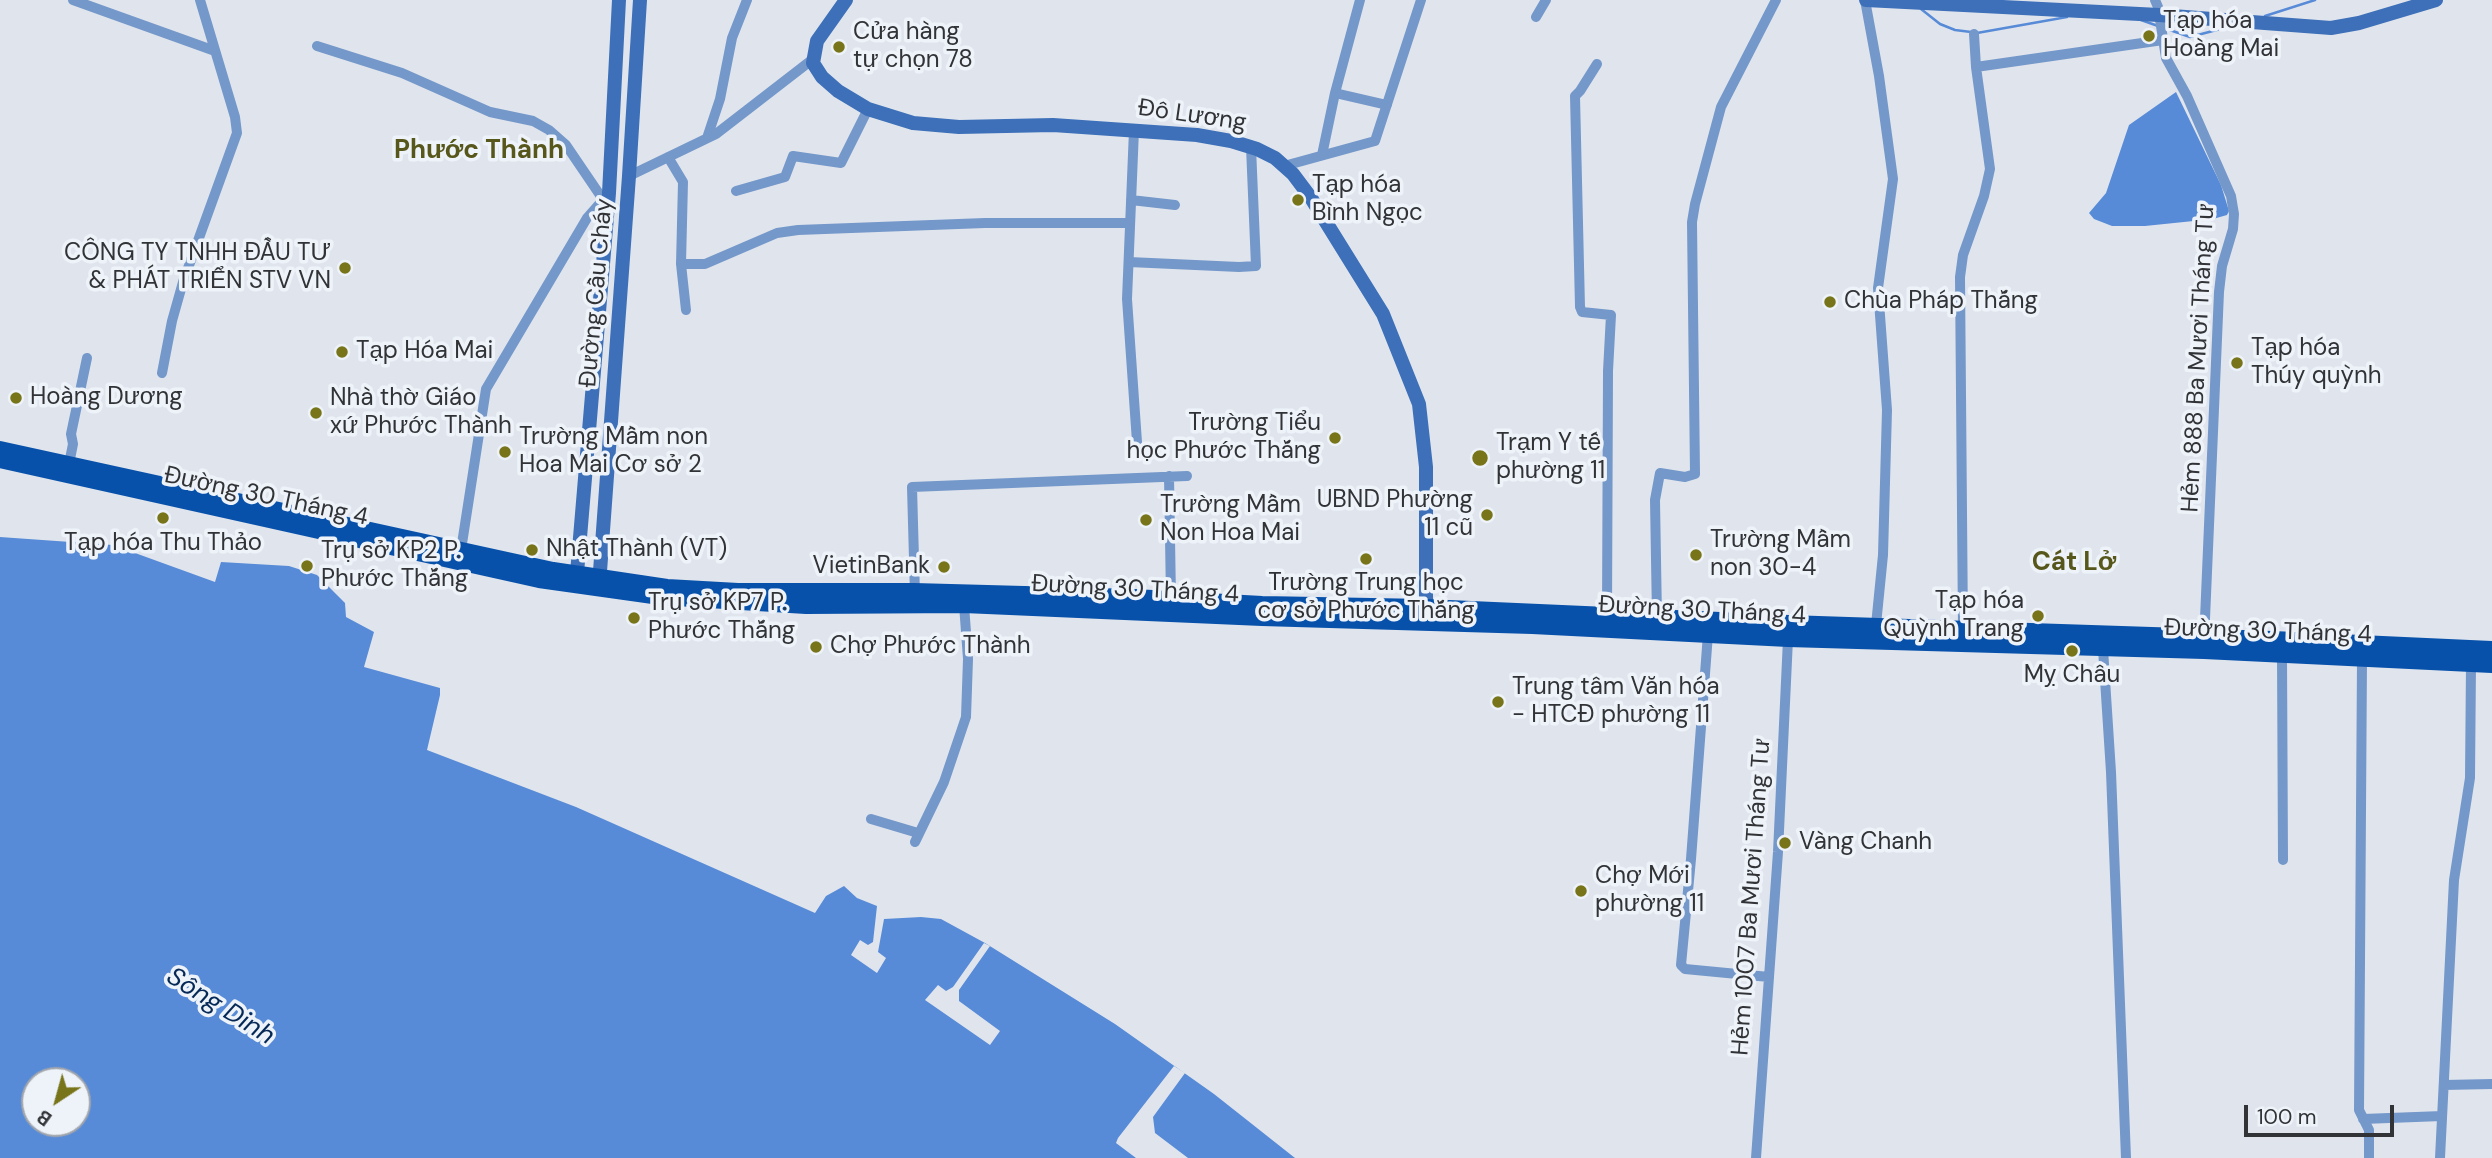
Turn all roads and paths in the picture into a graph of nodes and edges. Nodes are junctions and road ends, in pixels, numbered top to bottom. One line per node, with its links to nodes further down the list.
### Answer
1 (73, 0): 18 (street)
2 (200, 0): 18 (street)
3 (619, 0): 22 (street, Đường Cầu Cháy)
4 (640, 0): 23 (street, Đường Cầu Cháy)
5 (747, 0): 28 (street)
6 (846, 0): 19 (street)
7 (1360, 0): 24 (street)
8 (1421, 0): 25 (street)
9 (1546, 0): 14 (street)
10 (1776, 0): 61 (street)
11 (1866, 0): 13 (street); 62 (street)
12 (2436, 0): 13 (street)
13 (2159, 6): 16 (street, Hẻm 888 Ba Mươi Tháng Tư)
14 (1536, 17)
15 (1974, 34): 21 (street)
16 (2163, 40): 21 (street); 67 (street, Hẻm 888 Ba Mươi Tháng Tư)
17 (317, 46): 35 (street)
18 (215, 51): 43 (street)
19 (813, 59): 26 (street, Đô Lương); 28 (street)
20 (1597, 64): 60 (street)
21 (1976, 67): 63 (street)
22 (615, 73): 23 (street); 35 (street, Đường Cầu Cháy)
23 (636, 74): 33 (street, Đường Cầu Cháy)
24 (1335, 93): 25 (street); 30 (street)
25 (1387, 105): 30 (street)
26 (868, 109): 27 (street, Đô Lương); 34 (street)
27 (1134, 130): 29 (street, Đô Lương); 36 (street)
28 (707, 138): 31 (street)
29 (1251, 147): 32 (street, Đô Lương); 39 (street)
30 (1322, 155): 32 (street)
31 (668, 157): 33 (street); 40 (street)
32 (1283, 166): 59 (street, Đô Lương)
33 (629, 176): 54 (street, Đường Cầu Cháy)
34 (736, 191)
35 (606, 195): 51 (street); 53 (street, Đường Cầu Cháy)
36 (1130, 200): 37 (street); 38 (street)
37 (1175, 205)
38 (1129, 223): 39 (street); 40 (street)
39 (1129, 262): 44 (street)
40 (681, 264): 41 (street)
41 (686, 310)
42 (87, 358): 47 (street)
43 (162, 373)
44 (1137, 442)
45 (0, 449): 47 (main road, Đường 30 Tháng 4)
46 (0, 460): 50 (main road, Đường 30 Tháng 4)
47 (69, 464): 50 (main road, Đường 30 Tháng 4)
48 (1187, 476): 49 (street)
49 (1169, 477): 55 (street); 57 (street)
50 (226, 504): 51 (main road, Đường 30 Tháng 4); 52 (main road, Đường 30 Tháng 4)
51 (461, 550): 52 (main road, Đường 30 Tháng 4)
52 (509, 567): 53 (main road, Đường 30 Tháng 4)
53 (576, 580): 54 (main road, Đường 30 Tháng 4)
54 (599, 583): 55 (main road, Đường 30 Tháng 4)
55 (915, 598): 56 (main road, Đường 30 Tháng 4)
56 (964, 599): 58 (main road, Đường 30 Tháng 4); 73 (street)
57 (1171, 599): 58 (main road, Đường 30 Tháng 4); 59 (main road, Đường 30 Tháng 4)
58 (1132, 605): 59 (main road, Đường 30 Tháng 4)
59 (1426, 615): 60 (main road, Đường 30 Tháng 4); 64 (main road, Đường 30 Tháng 4)
60 (1607, 615): 61 (main road, Đường 30 Tháng 4)
61 (1657, 618): 62 (main road, Đường 30 Tháng 4)
62 (1876, 625): 63 (main road, Đường 30 Tháng 4)
63 (1964, 629): 66 (main road, Đường 30 Tháng 4)
64 (1708, 634): 65 (main road, Đường 30 Tháng 4); 75 (street)
65 (1788, 639): 66 (main road, Đường 30 Tháng 4); 75 (street, Hẻm 1007 Ba Mươi Tháng Tư)
66 (2103, 641): 67 (main road, Đường 30 Tháng 4); 81 (street)
67 (2204, 644): 69 (main road, Đường 30 Tháng 4); 70 (main road, Đường 30 Tháng 4)
68 (2492, 649): 70 (main road, Đường 30 Tháng 4)
69 (2282, 656): 71 (main road, Đường 30 Tháng 4); 74 (street)
70 (2471, 656): 71 (main road, Đường 30 Tháng 4); 72 (main road, Đường 30 Tháng 4); 77 (street)
71 (2362, 659): 79 (street)
72 (2492, 665)
73 (872, 819)
74 (2283, 860)
75 (1769, 977): 80 (street, Hẻm 1007 Ba Mươi Tháng Tư)
76 (2492, 1084): 77 (street)
77 (2444, 1086): 78 (street)
78 (2442, 1116): 79 (street); 83 (street)
79 (2362, 1119): 82 (street)
80 (1756, 1158)
81 (2126, 1158)
82 (2369, 1158)
83 (2440, 1158)

